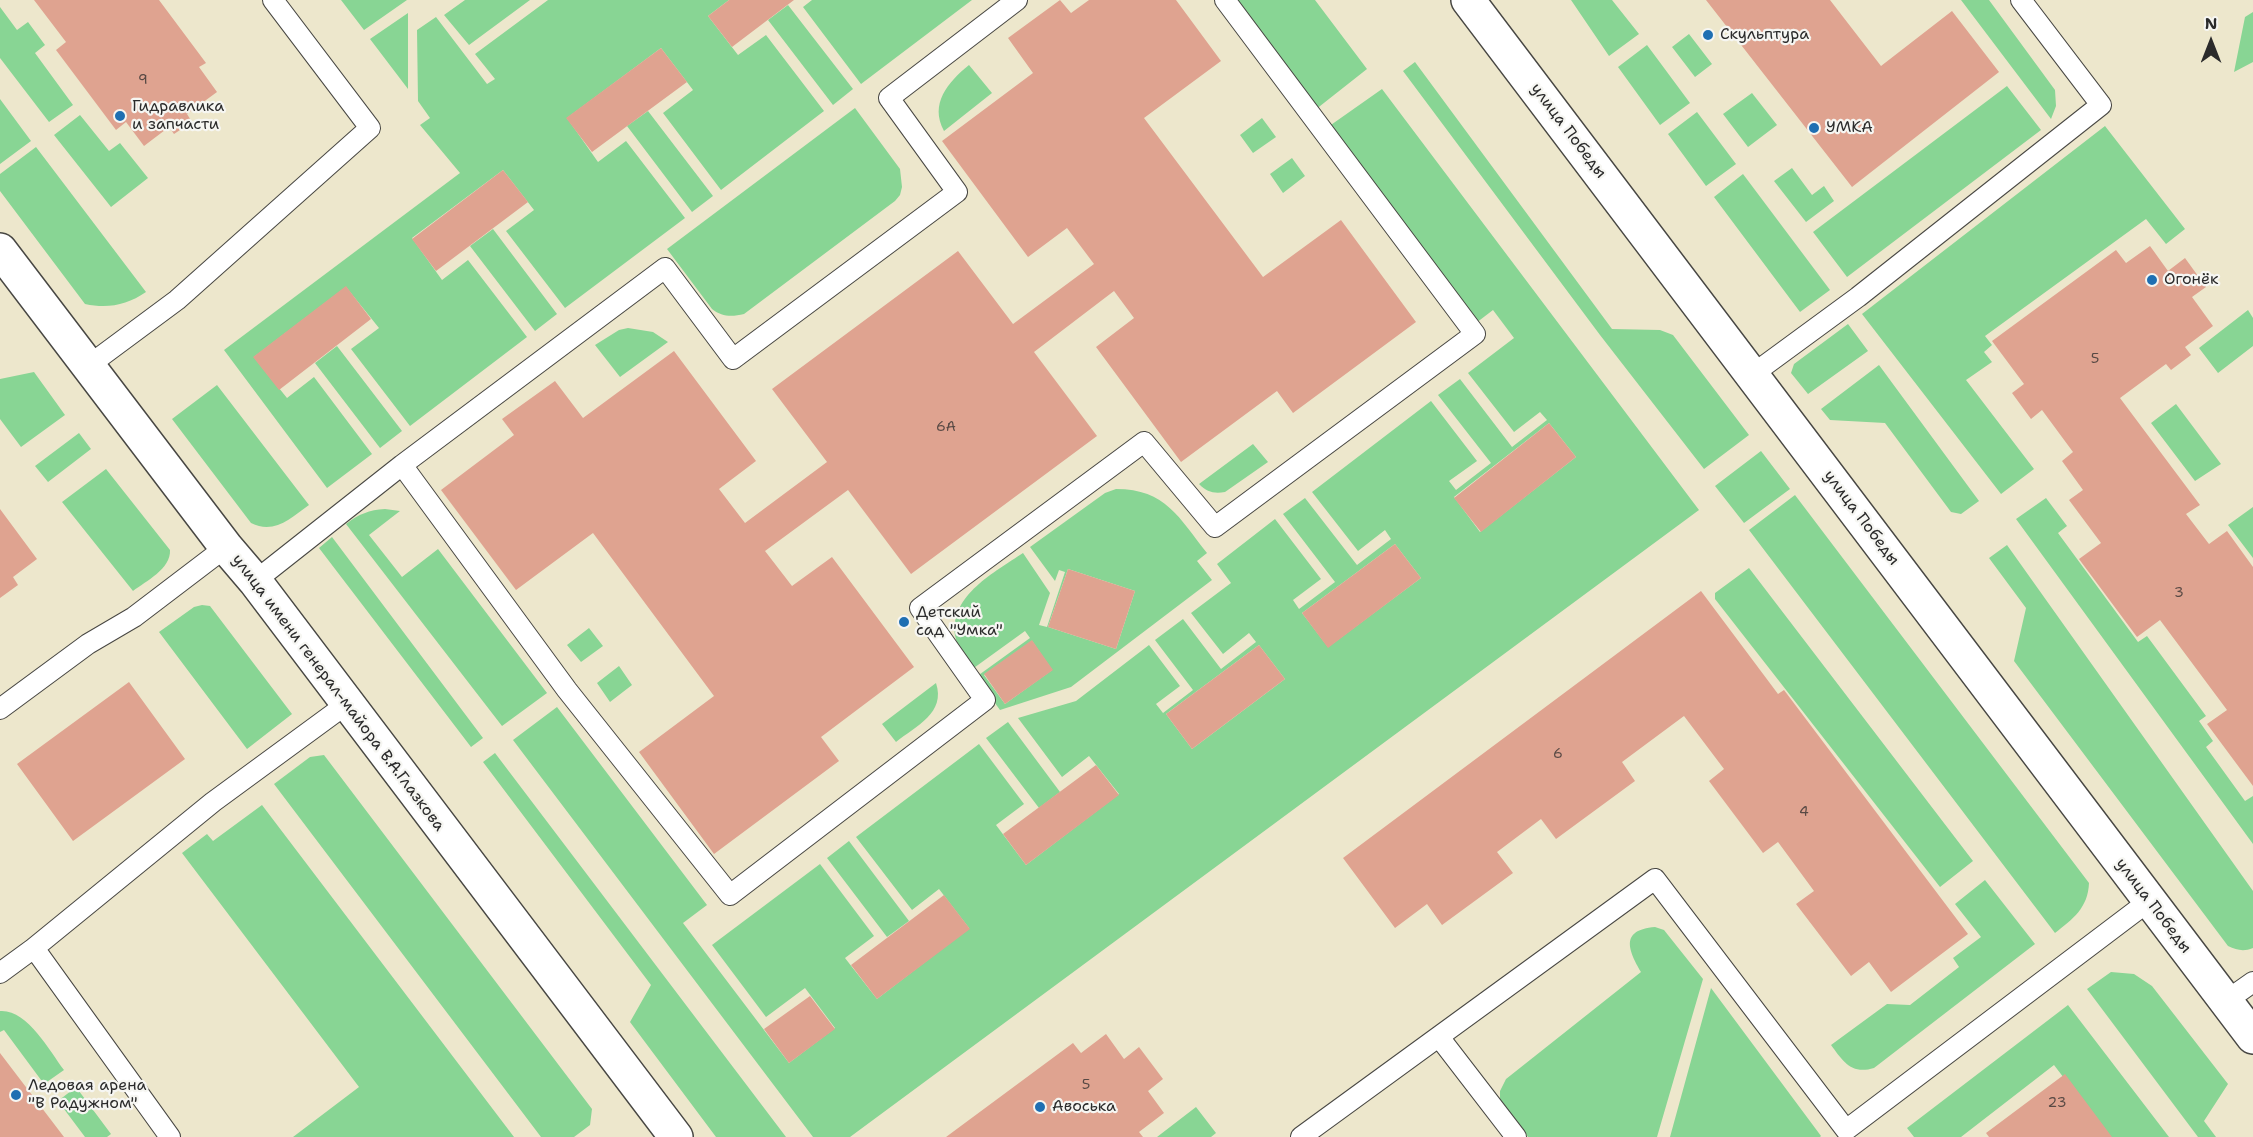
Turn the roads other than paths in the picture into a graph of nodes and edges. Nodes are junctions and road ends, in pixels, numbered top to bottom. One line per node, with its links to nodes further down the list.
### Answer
1 (273, 0): 7 (lane)
2 (1017, 0): 9 (lane)
3 (1225, 0): 9 (lane)
4 (1468, 0): 8 (street, улица Победы)
5 (2021, 0): 8 (lane)
6 (0, 250): 7 (street, улица имени генерал-майора В.А.Глазкова)
7 (88, 366): 10 (street, улица имени генерал-майора В.А.Глазкова)
8 (1753, 374): 14 (street, улица Победы)
9 (402, 465): 11 (lane)
10 (226, 547): 11 (street, улица имени генерал-майора В.А.Глазкова); 13 (lane)
11 (255, 581): 12 (street, улица имени генерал-майора В.А.Глазкова)
12 (348, 703): 15 (lane); 23 (street, улица имени генерал-майора В.А.Глазкова)
13 (0, 709)
14 (2149, 901): 18 (street, улица Победы); 21 (lane)
15 (34, 948): 16 (lane); 22 (lane)
16 (0, 973)
17 (2253, 982): 18 (lane)
18 (2226, 1001): 20 (street, улица Победы)
19 (1439, 1037): 21 (lane); 24 (lane); 25 (lane)
20 (2253, 1037)
21 (1849, 1134)
22 (170, 1137)
23 (676, 1137)
24 (1301, 1137)
25 (1516, 1137)

